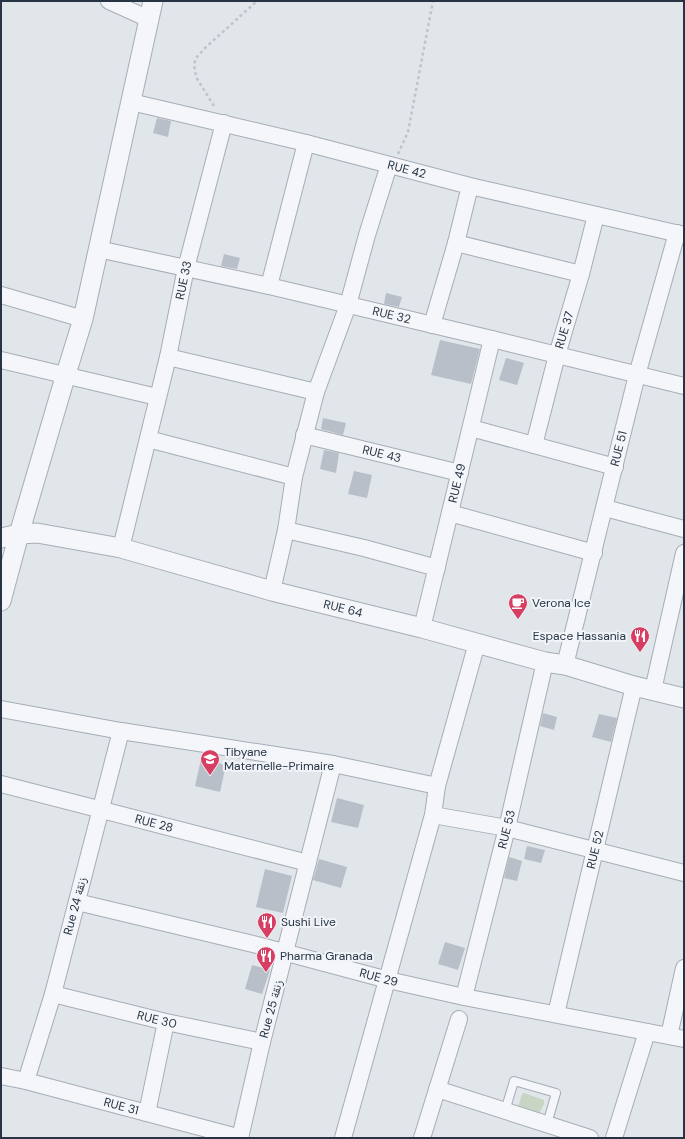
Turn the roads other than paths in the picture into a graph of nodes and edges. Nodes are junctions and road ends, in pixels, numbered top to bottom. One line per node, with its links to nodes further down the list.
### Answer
1 (109, 1): 2 (street)
2 (151, 10): 3 (street)
3 (131, 102): 4 (street, RUE 42); 11 (street)
4 (224, 123): 5 (street, RUE 42); 12 (street, RUE 33)
5 (306, 143): 6 (street, RUE 42); 14 (street)
6 (388, 165): 7 (street, RUE 42); 16 (street)
7 (470, 186): 8 (street, RUE 42); 10 (street)
8 (596, 215): 9 (street, RUE 42); 13 (street, RUE 37)
9 (681, 234): 24 (street, RUE 51)
10 (456, 243): 13 (street); 18 (street)
11 (98, 249): 12 (street, RUE 32); 17 (street)
12 (186, 268): 14 (street, RUE 32); 21 (street, RUE 33)
13 (581, 274): 20 (street, RUE 37)
14 (269, 286): 16 (street, RUE 32)
15 (1, 295): 17 (street)
16 (348, 305): 18 (street, RUE 32); 26 (street)
17 (84, 319): 23 (street)
18 (432, 325): 19 (street, RUE 32)
19 (492, 339): 20 (street, RUE 32); 28 (street, RUE 49)
20 (557, 355): 24 (street, RUE 32); 31 (street, RUE 37)
21 (168, 357): 26 (street); 27 (street, RUE 33)
22 (1, 360): 23 (street)
23 (66, 374): 27 (street); 39 (street)
24 (637, 375): 25 (street, RUE 32); 32 (street, RUE 51)
25 (684, 386)
26 (316, 392): 29 (street)
27 (157, 397): 30 (street, RUE 33)
28 (471, 428): 31 (street); 33 (street, RUE 49)
29 (304, 435): 33 (street, RUE 43); 34 (street)
30 (148, 438): 34 (street); 40 (street, RUE 33)
31 (534, 445): 32 (street)
32 (615, 467): 35 (street, RUE 51)
33 (460, 473): 36 (street, RUE 49)
34 (294, 477): 38 (street)
35 (605, 508): 37 (street); 41 (street, RUE 51)
36 (450, 513): 41 (street); 43 (street, RUE 49)
37 (684, 529)
38 (286, 530): 43 (street); 44 (street)
39 (10, 536): 40 (street, RUE 64); 45 (street)
40 (121, 548): 44 (street, RUE 64)
41 (594, 553): 49 (street, RUE 51)
42 (684, 554): 51 (street)
43 (437, 568): 46 (street, RUE 49)
44 (272, 592): 46 (street, RUE 64)
45 (1, 600)
46 (422, 628): 47 (street, RUE 64)
47 (477, 643): 48 (street, RUE 64); 57 (street)
48 (545, 662): 49 (street, RUE 64); 60 (street, RUE 53)
49 (566, 665): 50 (street, RUE 64)
50 (634, 686): 51 (street, RUE 64); 61 (street, RUE 52)
51 (653, 690): 52 (street, RUE 64)
52 (684, 698)
53 (1, 709): 54 (street)
54 (121, 731): 55 (street); 58 (street, Rue 24 زنقة)
55 (334, 764): 57 (street); 62 (street, Rue 25 زنقة)
56 (1, 784): 58 (street, RUE 28)
57 (437, 786): 59 (street)
58 (100, 809): 62 (street, RUE 28); 64 (street, Rue 24 زنقة)
59 (432, 815): 60 (street); 67 (street)
60 (507, 828): 61 (street); 69 (street, RUE 53)
61 (594, 850): 63 (street); 70 (street, RUE 52)
62 (308, 863): 65 (street, Rue 25 زنقة)
63 (684, 873)
64 (77, 902): 65 (street, RUE 29); 68 (street, Rue 24 زنقة)
65 (286, 953): 67 (street, RUE 29); 75 (street, Rue 25 زنقة)
66 (684, 968): 74 (street)
67 (388, 980): 69 (street, RUE 29); 83 (street)
68 (53, 994): 72 (street, RUE 30); 77 (street, Rue 24 زنقة)
69 (464, 997): 70 (street, RUE 29)
70 (556, 1014): 73 (street, RUE 29)
71 (459, 1019): 78 (street)
72 (166, 1022): 75 (street, RUE 30); 80 (street)
73 (647, 1032): 74 (street, RUE 29); 86 (street)
74 (676, 1037)
75 (262, 1042): 82 (street, Rue 25 زنقة)
76 (1, 1076): 77 (street, RUE 31)
77 (26, 1081): 80 (street, RUE 31)
78 (437, 1089): 79 (street); 84 (street)
79 (505, 1111): 81 (street); 81 (lane)
80 (147, 1113): 82 (street, RUE 31)
81 (547, 1124): 85 (street)
82 (240, 1138)
83 (343, 1138)
84 (422, 1138)
85 (590, 1138)
86 (614, 1138)

